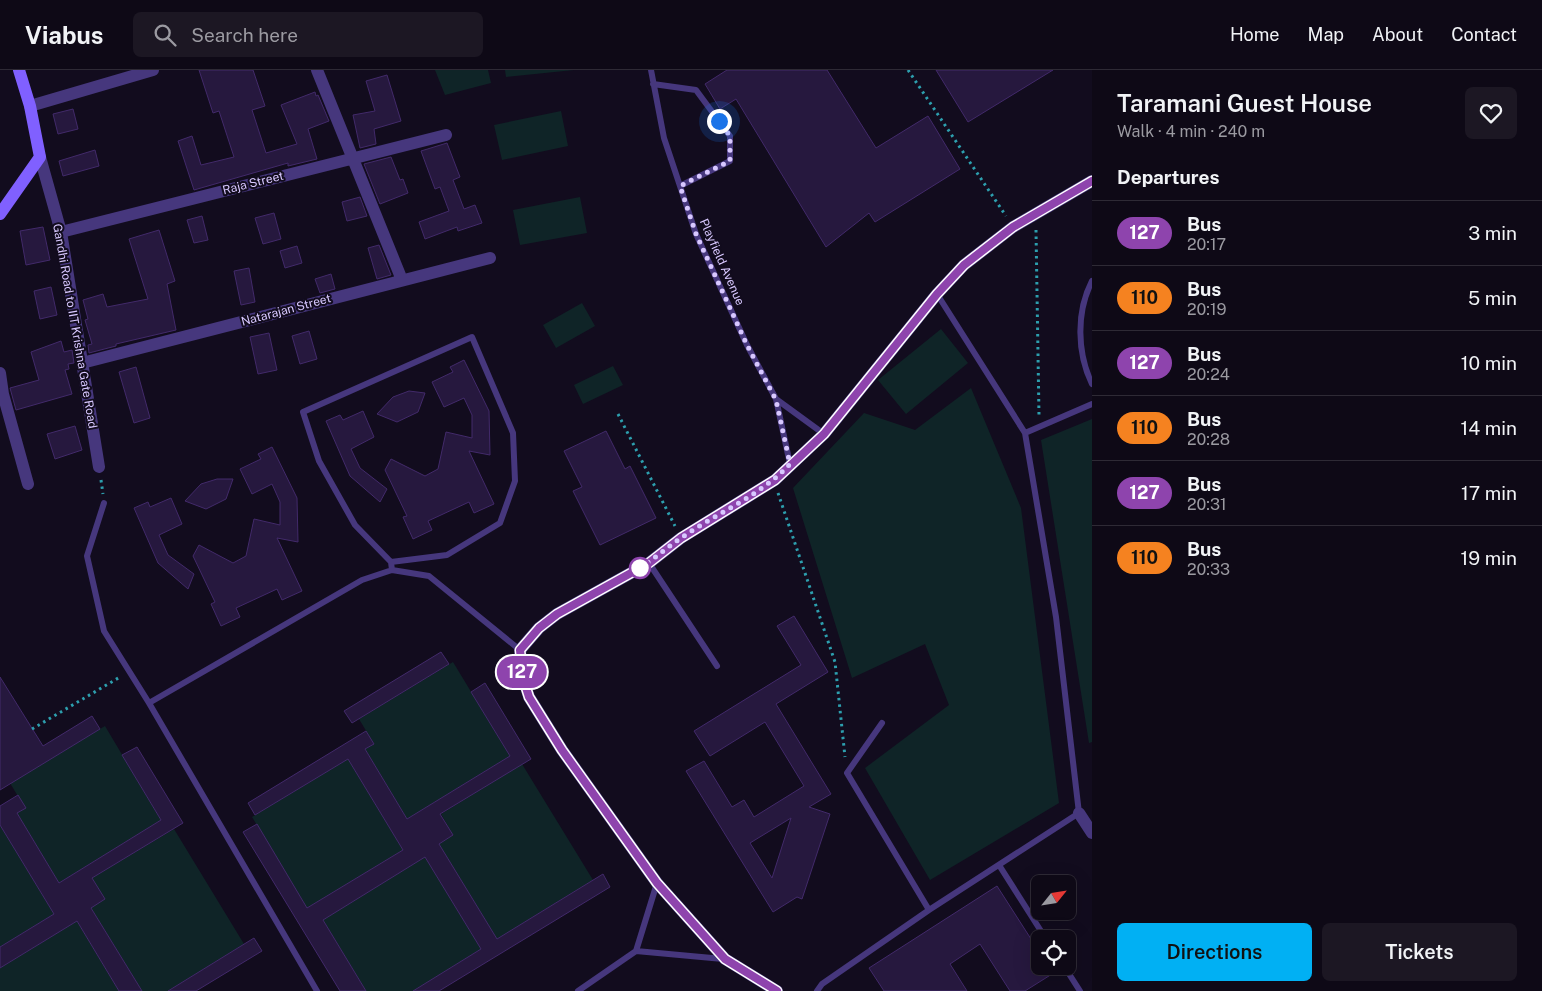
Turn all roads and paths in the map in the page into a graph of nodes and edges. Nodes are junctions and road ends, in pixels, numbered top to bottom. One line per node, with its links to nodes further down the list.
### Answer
1 (19, 70): 7 (street)
2 (153, 70): 7 (street)
3 (317, 70): 10 (street)
4 (651, 70): 6 (lane, Playfield Avenue)
5 (908, 70): 15 (path)
6 (653, 84): 12 (lane, Playfield Avenue); 12 (lane)
7 (30, 106): 9 (street)
8 (446, 135): 10 (street, Raja Street)
9 (40, 158): 13 (street); 16 (street, Gandhi Road to IIT Krishna Gate Road)
10 (352, 158): 16 (street, Raja Street); 18 (street)
11 (1092, 181): 14 (street)
12 (680, 186): 25 (lane, Playfield Avenue)
13 (0, 214)
14 (1035, 214): 15 (street); 28 (path)
15 (1013, 227): 20 (street)
16 (61, 232): 21 (street, Gandhi Road to IIT Krishna Gate Road)
17 (490, 258): 18 (street, Natarajan Street)
18 (402, 280): 21 (street, Natarajan Street)
19 (1092, 281): 23 (lane)
20 (937, 294): 29 (lane); 30 (street)
21 (82, 363): 32 (street, Gandhi Road to IIT Krishna Gate Road)
22 (0, 373): 24 (street)
23 (1092, 384)
24 (2, 395): 34 (street)
25 (776, 400): 30 (lane, Playfield Avenue); 31 (lane)
26 (1092, 404): 28 (lane)
27 (618, 414): 36 (path)
28 (1039, 427): 29 (lane)
29 (1025, 433): 47 (lane)
30 (824, 434): 31 (street)
31 (790, 464): 33 (street)
32 (99, 467): 35 (path)
33 (775, 480): 36 (street); 46 (path)
34 (28, 484)
35 (104, 503): 42 (lane)
36 (681, 538): 38 (street)
37 (391, 562): 37 (lane); 39 (lane)
38 (649, 563): 40 (street); 41 (lane)
39 (392, 570): 40 (lane); 43 (lane)
40 (520, 650): 50 (street)
41 (717, 666)
42 (130, 672): 43 (lane); 45 (path)
43 (149, 703): 56 (lane)
44 (882, 723): 46 (lane)
45 (32, 729)
46 (847, 773): 51 (lane)
47 (1079, 813): 48 (street); 49 (lane)
48 (1092, 833)
49 (999, 865): 51 (lane); 52 (lane)
50 (657, 883): 53 (lane); 54 (street)
51 (930, 910): 59 (lane)
52 (1040, 930)
53 (636, 951): 54 (lane); 57 (lane)
54 (725, 959): 58 (street)
55 (1070, 975): 60 (lane)
56 (317, 991)
57 (578, 991)
58 (777, 991)
59 (817, 991)
60 (1080, 991)

